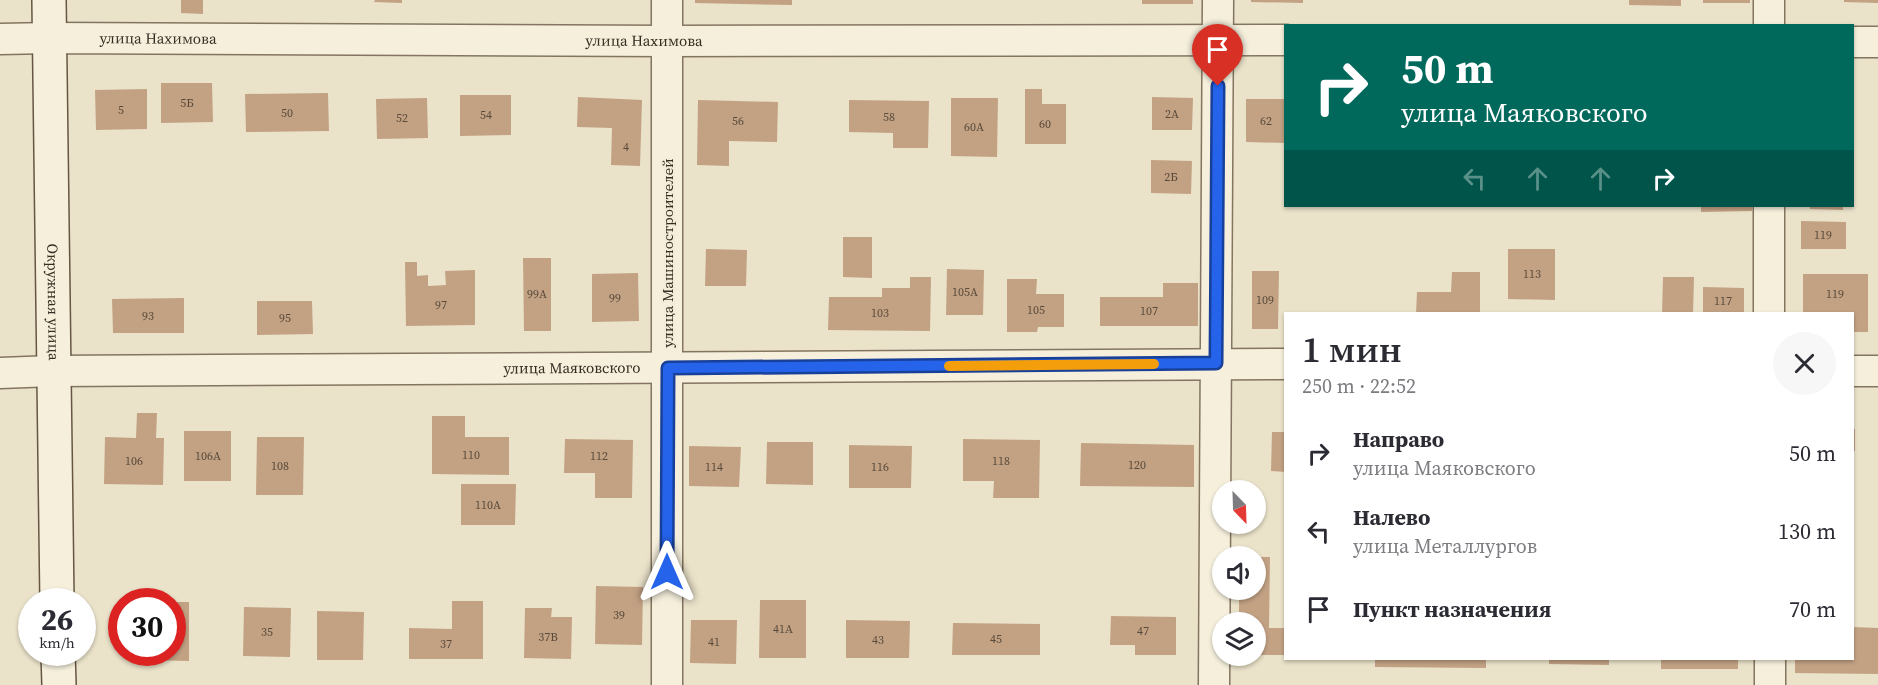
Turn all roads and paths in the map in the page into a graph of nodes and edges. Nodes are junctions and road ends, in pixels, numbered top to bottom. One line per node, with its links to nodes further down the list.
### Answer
1 (49, 0): 6 (street, Окружная улица)
2 (667, 0): 10 (street, улица Машиностроителей)
3 (1218, 0): 8 (street)
4 (1768, 0): 5 (street)
5 (1769, 24)
6 (50, 38): 7 (street, улица Нахимова); 10 (street, улица Нахимова); 19 (street, Окружная улица)
7 (0, 39)
8 (1218, 39): 9 (street, улица Нахимова); 10 (street, улица Нахимова); 15 (street)
9 (1284, 39)
10 (668, 41): 17 (street, улица Машиностроителей)
11 (1854, 42): 12 (street)
12 (1878, 42)
13 (1769, 207): 14 (street)
14 (1769, 312)
15 (1216, 363): 16 (street, улица Маяковского); 17 (street, улица Маяковского); 27 (street)
16 (1284, 364)
17 (668, 368): 19 (street, улица Маяковского); 26 (street, улица Машиностроителей)
18 (1854, 370): 20 (street)
19 (53, 371): 21 (street, улица Маяковского); 22 (street, Окружная улица)
20 (1878, 371)
21 (0, 373)
22 (57, 588)
23 (1770, 660): 28 (street)
24 (58, 666): 25 (street)
25 (59, 685)
26 (667, 685)
27 (1214, 685)
28 (1770, 685)

